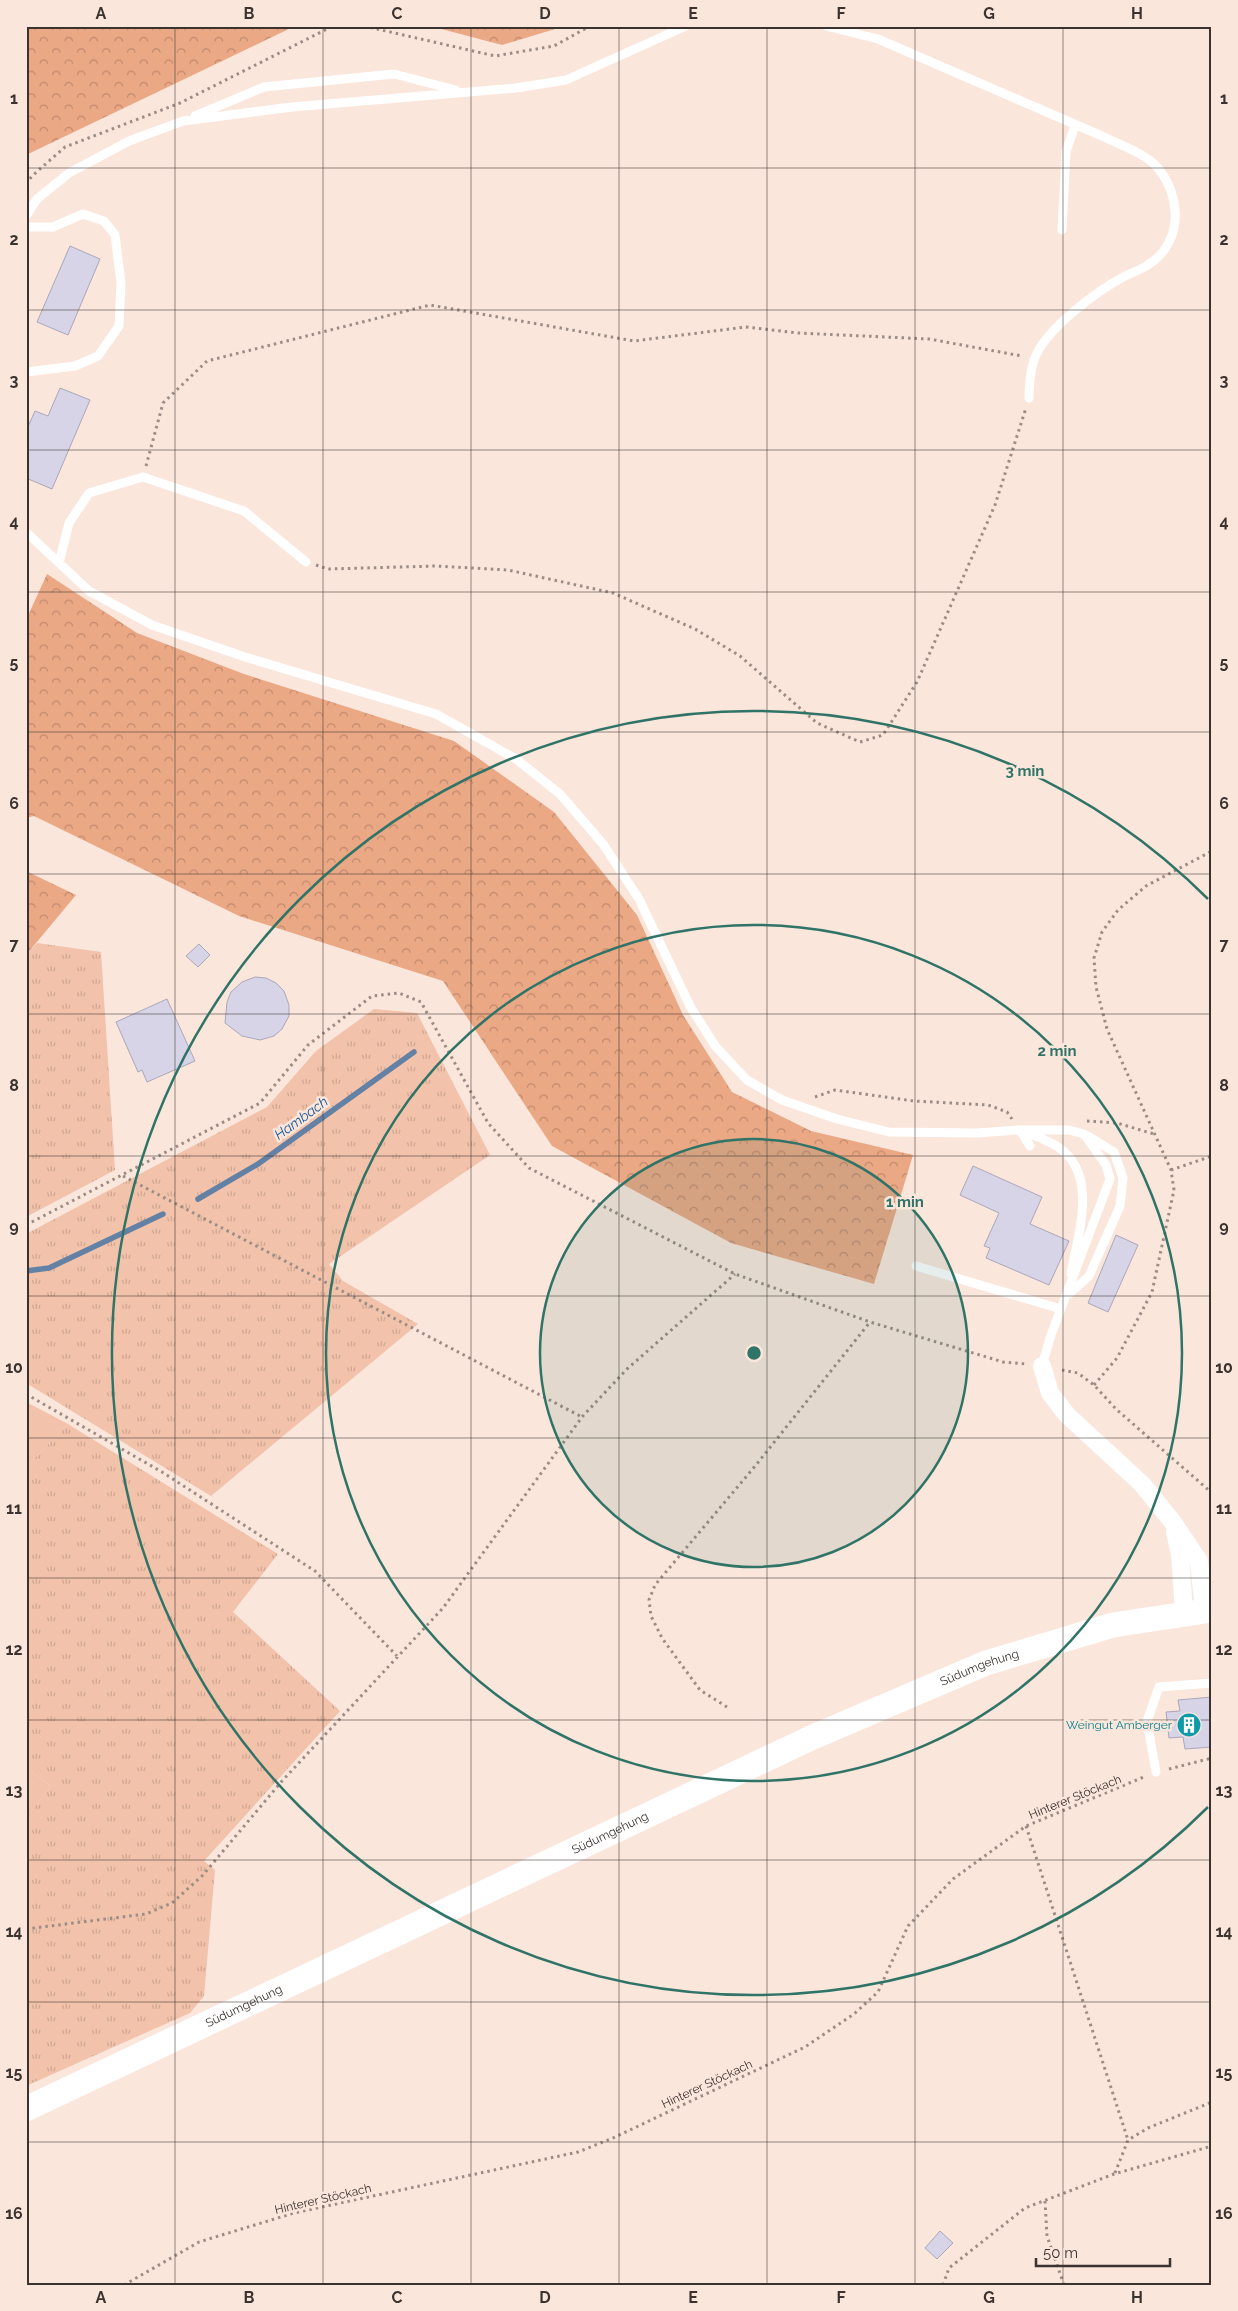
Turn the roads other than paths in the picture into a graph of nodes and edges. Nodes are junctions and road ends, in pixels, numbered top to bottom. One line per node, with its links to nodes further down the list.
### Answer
1 (686, 26): 3 (lane)
2 (826, 26): 5 (lane)
3 (463, 92): 4 (lane); 4 (lane)
4 (183, 121): 6 (lane)
5 (1076, 125): 8 (lane); 10 (lane)
6 (26, 216)
7 (26, 227): 9 (lane)
8 (1062, 230)
9 (26, 372)
10 (1029, 398)
11 (26, 532): 13 (lane)
12 (306, 562): 13 (lane)
13 (59, 563): 14 (lane)
14 (1019, 1130): 15 (lane); 16 (lane); 18 (lane)
15 (1084, 1134): 18 (lane); 18 (lane)
16 (1030, 1146)
17 (916, 1266): 19 (lane)
18 (1067, 1296): 19 (lane)
19 (1061, 1309): 20 (lane)
20 (1042, 1366): 21 (street)
21 (1172, 1521): 22 (street); 23 (street)
22 (1205, 1565): 23 (street)
23 (1200, 1611): 26 (main road, Südumgehung)
24 (1212, 1683): 25 (lane)
25 (1156, 1772)
26 (26, 2108)

